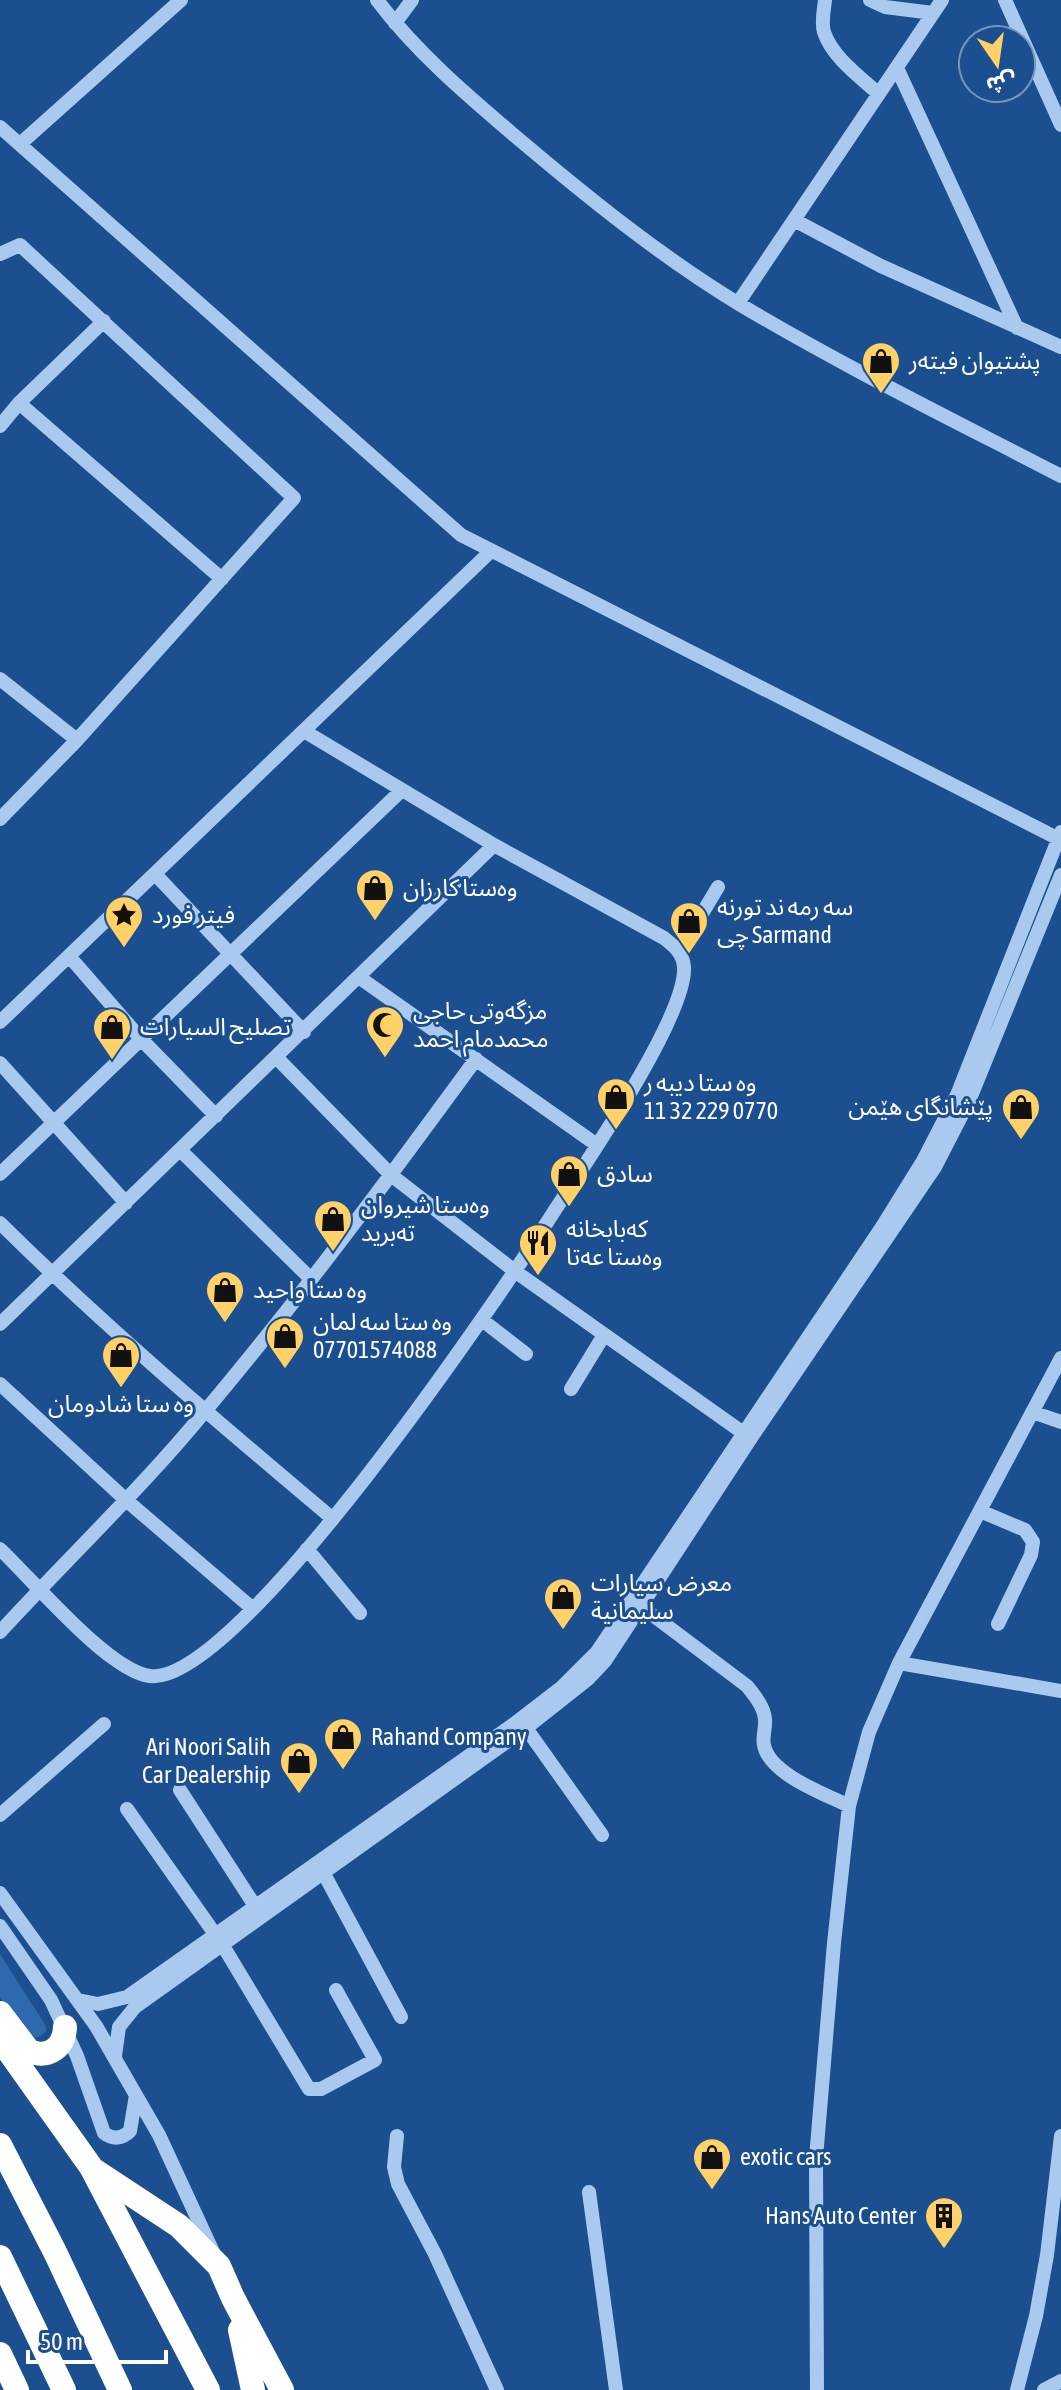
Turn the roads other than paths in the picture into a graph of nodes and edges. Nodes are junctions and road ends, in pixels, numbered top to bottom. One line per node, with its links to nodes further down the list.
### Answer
1 (181, 0): 14 (street)
2 (377, 0): 9 (street)
3 (412, 0): 9 (street)
4 (825, 0): 11 (street)
5 (870, 0): 8 (street)
6 (942, 0): 8 (street)
7 (1005, 0): 12 (street)
8 (933, 13): 10 (street)
9 (395, 23): 17 (street)
10 (897, 68): 11 (street); 19 (street)
11 (879, 94): 15 (street)
12 (1061, 125)
13 (1, 129): 14 (street)
14 (20, 144): 24 (street)
15 (794, 220): 17 (street); 19 (street)
16 (0, 254): 18 (street)
17 (738, 303): 23 (street)
18 (104, 321): 21 (street); 25 (street)
19 (1017, 328): 20 (street)
20 (1061, 347)
21 (19, 403): 22 (street); 25 (street)
22 (0, 426)
23 (1061, 476)
24 (490, 552): 27 (street); 31 (street)
25 (222, 579): 28 (street)
26 (0, 679): 28 (street)
27 (304, 731): 29 (street); 33 (street)
28 (77, 740): 30 (street)
29 (402, 790): 32 (street); 37 (street)
30 (0, 819)
31 (1060, 837): 50 (street)
32 (494, 845): 36 (street); 39 (street)
33 (155, 874): 37 (street); 38 (street)
34 (1061, 875): 50 (street)
35 (718, 887): 36 (street)
36 (679, 952): 48 (street)
37 (229, 955): 41 (street); 42 (street)
38 (69, 956): 40 (street); 42 (street)
39 (360, 978): 41 (street); 44 (street)
40 (0, 1022)
41 (304, 1032): 43 (street)
42 (141, 1039): 46 (street); 47 (street)
43 (277, 1058): 46 (street); 52 (street)
44 (476, 1059): 48 (street); 52 (street)
45 (0, 1063): 47 (street)
46 (216, 1116): 49 (street)
47 (54, 1122): 51 (street); 53 (street)
48 (597, 1145): 55 (street)
49 (181, 1151): 53 (street); 57 (street)
50 (929, 1164): 68 (street)
51 (0, 1174)
52 (391, 1175): 55 (street); 57 (street)
53 (126, 1203): 56 (street)
54 (0, 1223): 56 (street)
55 (516, 1272): 58 (street); 60 (street)
56 (52, 1275): 59 (street); 65 (street)
57 (311, 1279): 65 (street)
58 (482, 1320): 61 (street); 71 (street)
59 (0, 1324)
60 (604, 1335): 64 (street); 68 (street)
61 (526, 1354)
62 (1061, 1358): 66 (street)
63 (0, 1384): 69 (street)
64 (571, 1389)
65 (205, 1412): 69 (street); 71 (street)
66 (1032, 1412): 67 (street); 70 (street)
67 (1061, 1422)
68 (747, 1435): 75 (street)
69 (126, 1500): 74 (street); 76 (street)
70 (980, 1511): 78 (street); 80 (street)
71 (333, 1519): 73 (street)
72 (0, 1549): 74 (street)
73 (307, 1549): 76 (street); 77 (street)
74 (38, 1590): 76 (street); 79 (street)
75 (644, 1598): 83 (street); 85 (street)
76 (253, 1609)
77 (360, 1613)
78 (998, 1624)
79 (0, 1632)
80 (899, 1663): 81 (street); 85 (street)
81 (1061, 1691)
82 (104, 1724): 87 (street)
83 (520, 1728): 88 (street); 89 (street); 91 (street)
84 (180, 1790): 91 (street)
85 (849, 1806): 120 (street)
86 (127, 1809): 93 (street)
87 (0, 1815)
88 (602, 1835)
89 (323, 1872): 93 (street); 97 (street)
90 (0, 1893): 95 (street)
91 (255, 1906): 93 (street)
92 (0, 1926): 98 (street)
93 (218, 1940): 94 (street); 95 (street); 100 (street)
94 (336, 1990)
95 (78, 2000): 100 (street)
96 (0, 2013): 98 (highway)
97 (401, 2017)
98 (65, 2027): 101 (street)
99 (0, 2039): 105 (highway)
100 (115, 2056): 101 (street)
101 (136, 2094): 108 (street)
102 (397, 2136): 118 (street)
103 (1061, 2136): 121 (street)
104 (0, 2145): 114 (highway)
105 (91, 2167): 108 (highway); 115 (highway)
106 (589, 2192): 119 (street)
107 (0, 2257): 113 (highway)
108 (219, 2266): 109 (highway)
109 (233, 2298): 116 (highway); 117 (highway)
110 (0, 2354): 112 (highway)
111 (1061, 2381): 122 (street)
112 (17, 2390)
113 (64, 2390)
114 (120, 2390)
115 (208, 2390)
116 (253, 2390)
117 (282, 2390)
118 (497, 2390)
119 (616, 2390)
120 (817, 2390)
121 (1017, 2390)
122 (1044, 2390)

